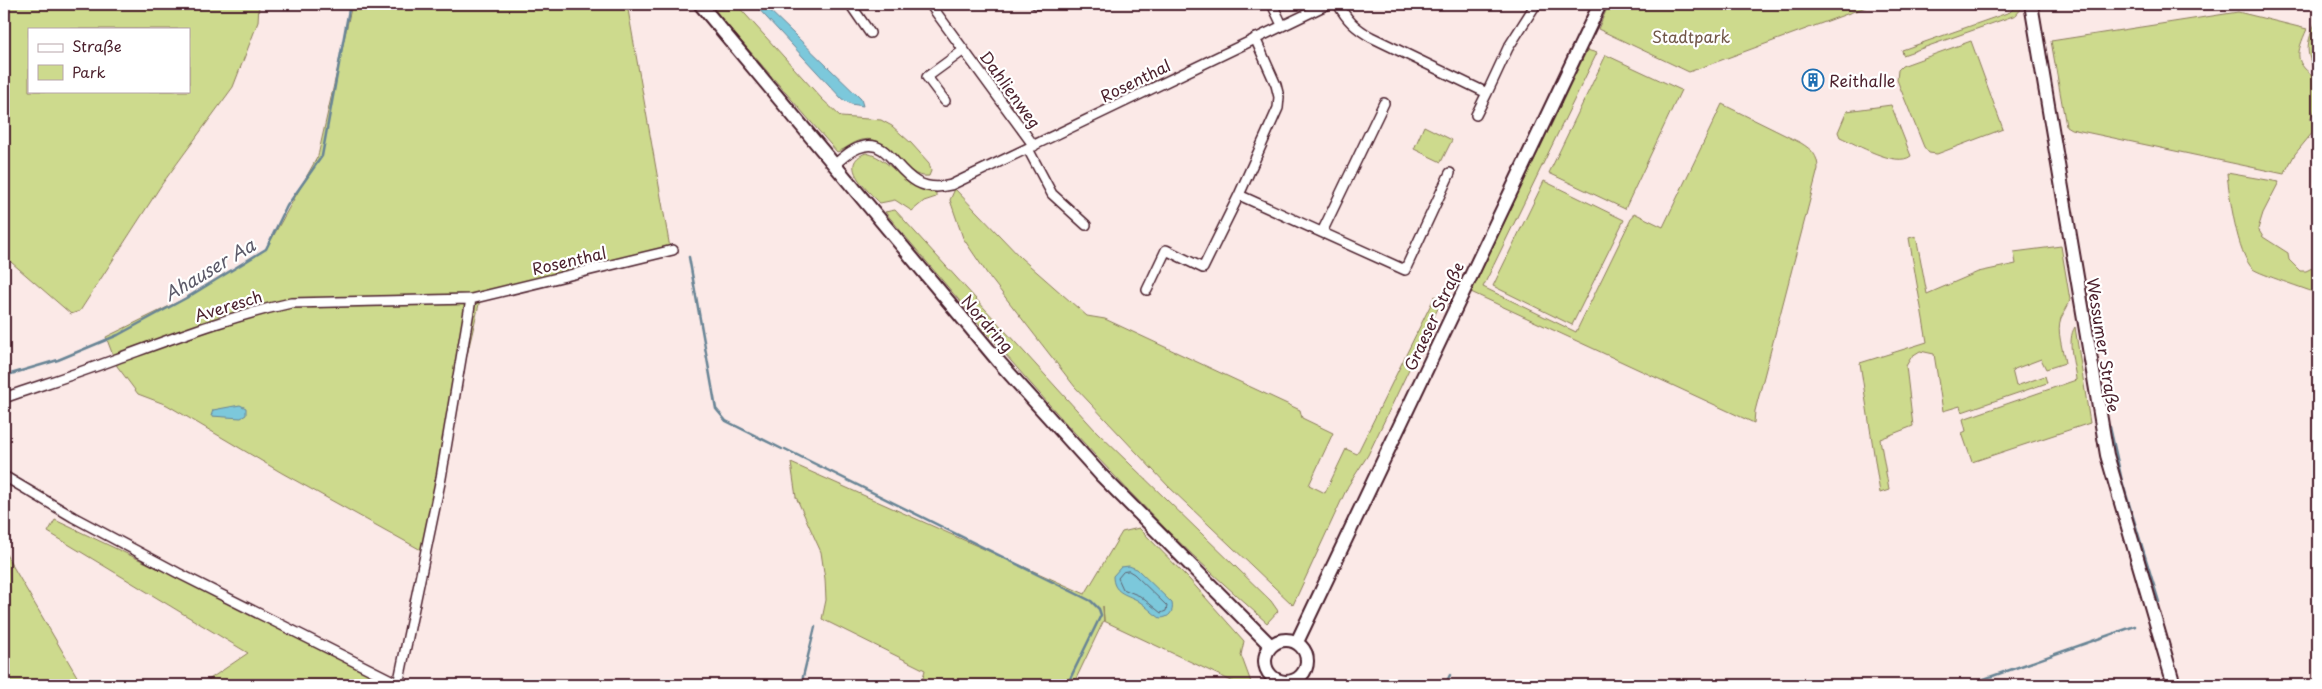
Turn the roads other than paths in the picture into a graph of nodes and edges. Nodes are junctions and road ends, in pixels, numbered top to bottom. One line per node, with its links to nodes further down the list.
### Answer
1 (700, 4): 19 (main road, Nordring)
2 (850, 4): 11 (street)
3 (930, 4): 13 (street, Dahlienweg)
4 (1272, 4): 10 (street)
5 (1328, 4): 10 (street, Rosenthal)
6 (1338, 4): 14 (street)
7 (1536, 4): 14 (street)
8 (1600, 4): 29 (main road, Graeser Straße)
9 (2031, 4): 33 (main road, Wessumer Straße)
10 (1282, 25): 12 (street, Rosenthal)
11 (870, 33)
12 (1255, 38): 18 (street, Rosenthal); 21 (street)
13 (964, 50): 15 (street, Dahlienweg); 18 (street, Dahlienweg)
14 (1487, 93): 17 (street)
15 (945, 101)
16 (1384, 103): 23 (street)
17 (1476, 115)
18 (1031, 147): 19 (street, Rosenthal); 22 (street)
19 (835, 164): 30 (main road, Nordring)
20 (1450, 173): 23 (street)
21 (1239, 195): 23 (street); 25 (street)
22 (1086, 225)
23 (1322, 232)
24 (673, 250): 26 (street, Rosenthal)
25 (1147, 290)
26 (471, 299): 27 (street, Averesch); 32 (street)
27 (4, 398)
28 (4, 476): 32 (street)
29 (1296, 642): 30 (main road); 31 (main road)
30 (1271, 646): 31 (main road)
31 (1275, 682)
32 (399, 684)
33 (2174, 685)

